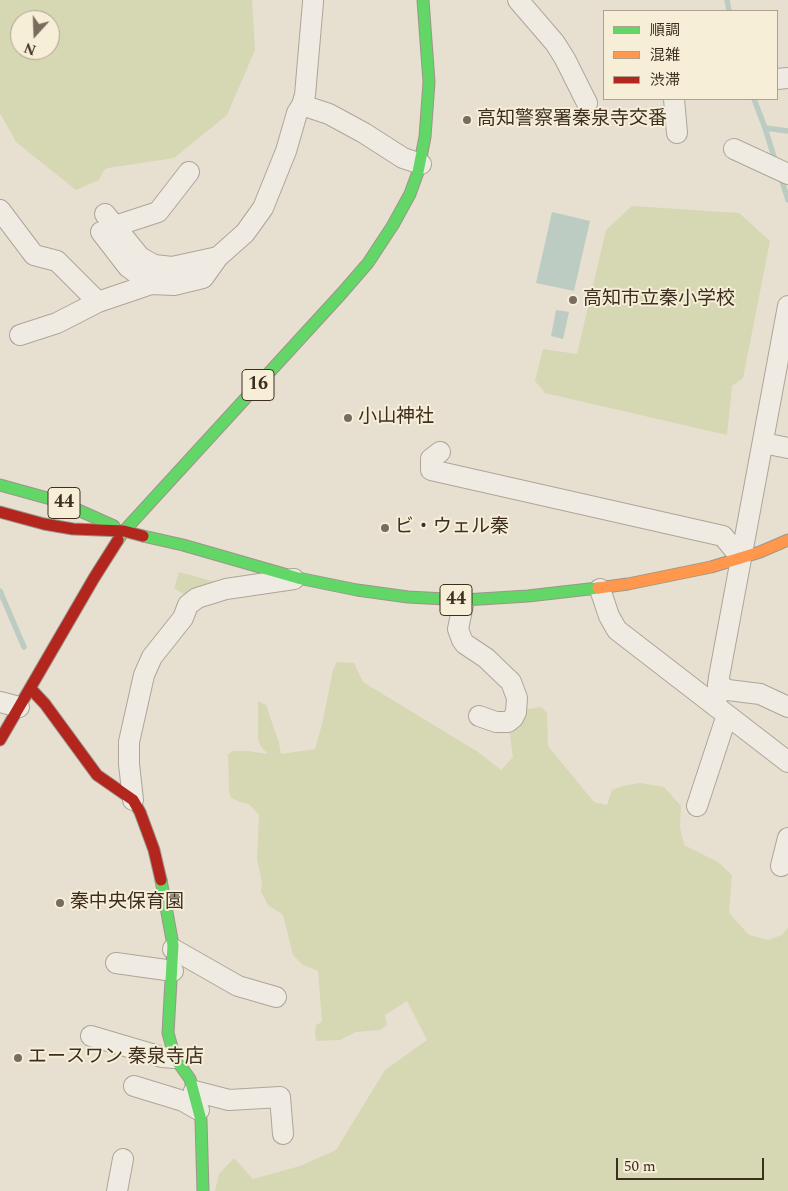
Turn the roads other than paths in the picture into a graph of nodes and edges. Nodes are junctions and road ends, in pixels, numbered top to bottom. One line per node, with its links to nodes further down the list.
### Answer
1 (424, 0): 10 (main road, 16)
2 (518, 0): 6 (street)
3 (312, 2): 7 (street)
4 (292, 85): 7 (street)
5 (674, 100): 8 (street)
6 (587, 103)
7 (302, 105): 10 (street); 15 (street)
8 (677, 133)
9 (734, 149): 12 (street)
10 (421, 164): 25 (main road, 16)
11 (189, 172): 14 (street)
12 (788, 174)
13 (0, 210): 17 (street)
14 (107, 224): 15 (street); 16 (street)
15 (218, 257): 16 (street)
16 (151, 284): 17 (street)
17 (98, 302): 19 (street)
18 (788, 306): 20 (street)
19 (20, 336)
20 (763, 443): 21 (street); 27 (street)
21 (788, 448)
22 (440, 452): 27 (street)
23 (0, 485): 25 (main road, 44)
24 (0, 512): 25 (main road, 44)
25 (124, 531): 28 (main road, 44); 32 (main road, 16)
26 (788, 540): 27 (main road, 44)
27 (741, 558): 29 (main road, 44); 31 (street)
28 (298, 578): 30 (main road, 44); 40 (street)
29 (600, 589): 30 (main road, 44); 36 (street)
30 (464, 600): 37 (street)
31 (718, 684): 35 (street); 36 (street)
32 (31, 689): 34 (main road, 16); 40 (main road)
33 (0, 702): 34 (street)
34 (19, 707): 38 (main road, 16)
35 (788, 707)
36 (723, 712): 39 (street); 41 (street)
37 (479, 716)
38 (0, 740)
39 (788, 762)
40 (133, 800): 44 (main road)
41 (697, 806)
42 (788, 838): 43 (street)
43 (781, 866)
44 (173, 949): 46 (main road); 47 (street)
45 (116, 963): 46 (street)
46 (173, 971): 49 (main road)
47 (276, 997)
48 (91, 1036): 49 (street)
49 (175, 1058): 51 (main road)
50 (134, 1086): 51 (street)
51 (196, 1101): 52 (street); 55 (main road)
52 (283, 1134)
53 (123, 1159): 54 (street)
54 (117, 1191)
55 (203, 1191)

